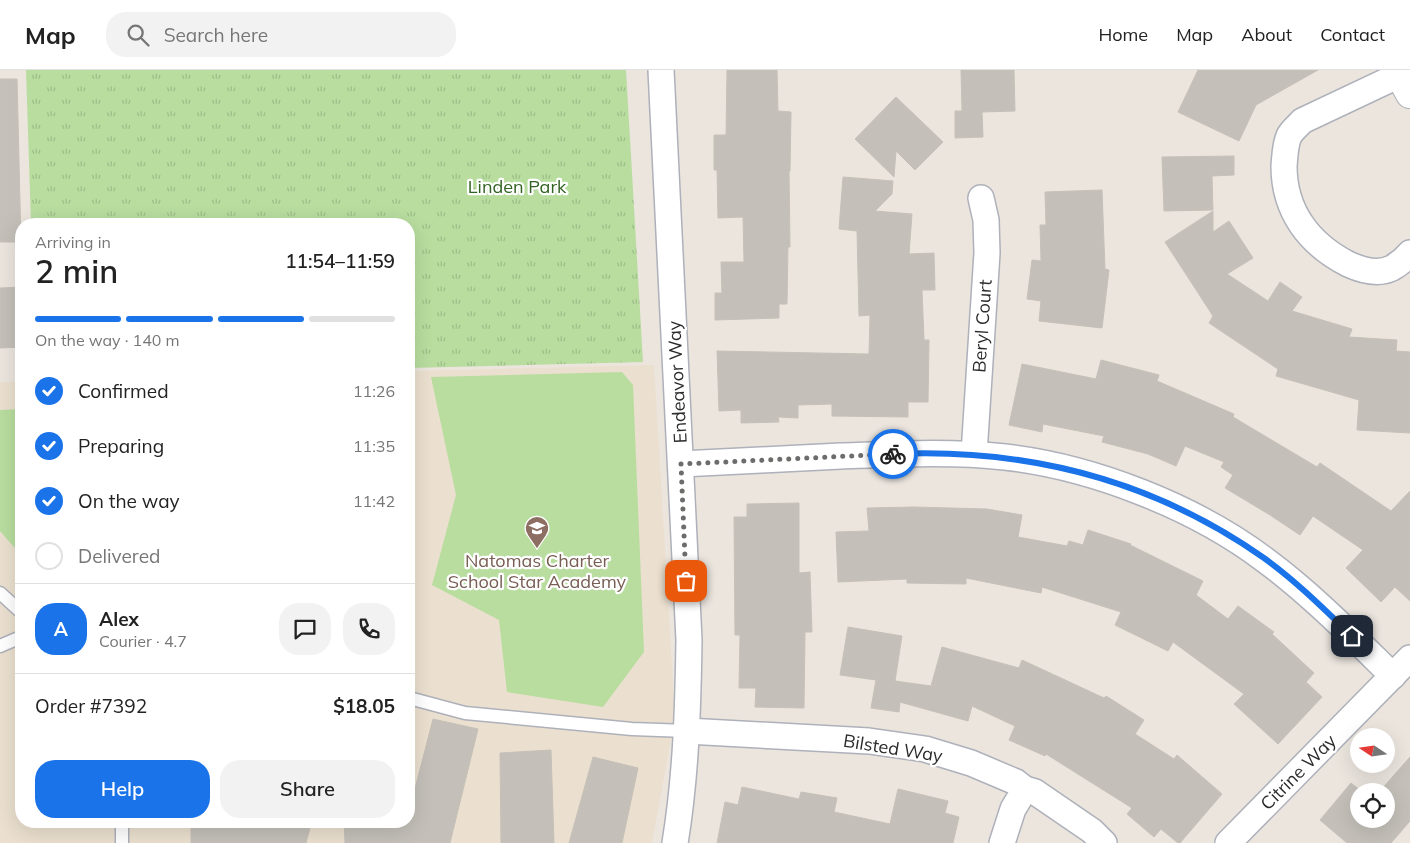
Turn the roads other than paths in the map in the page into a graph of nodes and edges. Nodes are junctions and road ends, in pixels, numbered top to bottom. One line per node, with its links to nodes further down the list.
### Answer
1 (661, 70): 6 (street, Endeavor Way)
2 (1404, 77): 4 (street)
3 (981, 198): 5 (street, Beryl Court)
4 (1410, 253)
5 (974, 454): 6 (street); 12 (street)
6 (681, 464): 14 (street, Endeavor Way)
7 (0, 593): 8 (lane)
8 (15, 607)
9 (15, 640): 10 (lane)
10 (0, 646)
11 (1410, 658): 12 (street, Citrine Way)
12 (1392, 676): 21 (street, Citrine Way)
13 (415, 700): 14 (lane)
14 (687, 731): 15 (street, Bilsted Way); 18 (street, Endeavor Way)
15 (1024, 789): 19 (street); 20 (street, Bilsted Way)
16 (122, 828): 17 (lane)
17 (122, 843)
18 (675, 843)
19 (1002, 843)
20 (1104, 843)
21 (1228, 843)

